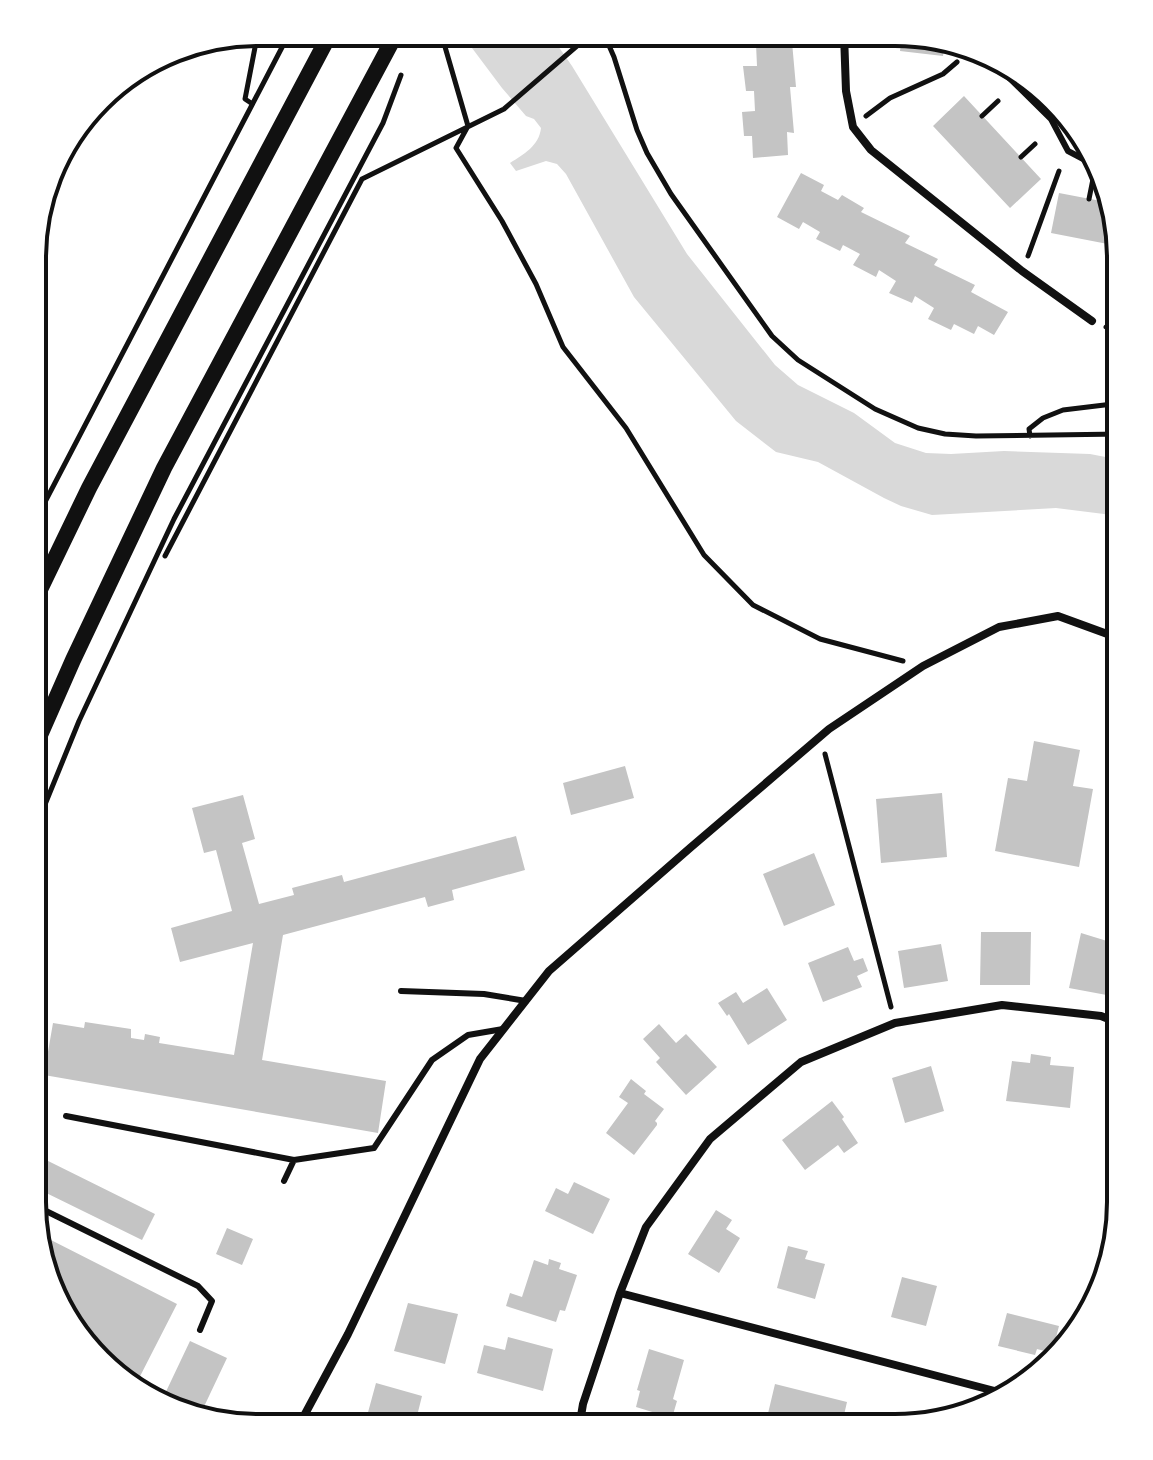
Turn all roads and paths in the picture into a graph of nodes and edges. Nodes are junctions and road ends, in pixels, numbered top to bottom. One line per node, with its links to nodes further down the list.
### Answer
1 (255, 46): 13 (path)
2 (282, 46): 13 (path)
3 (324, 46): 32 (main road)
4 (389, 46): 35 (main road)
5 (445, 46): 15 (path)
6 (578, 46): 15 (path)
7 (609, 46): 29 (path)
8 (844, 46): 16 (street)
9 (957, 62): 16 (path)
10 (402, 72): 22 (path)
11 (1015, 83): 19 (lane)
12 (998, 101): 14 (path)
13 (251, 103): 30 (path)
14 (982, 116)
15 (468, 126): 21 (path); 34 (path)
16 (853, 127): 26 (street)
17 (1035, 144): 18 (path)
18 (1021, 157)
19 (1082, 158)
20 (1059, 171): 25 (path)
21 (362, 179): 22 (path); 31 (path)
22 (353, 180): 37 (path)
23 (1092, 181): 24 (path)
24 (1089, 199)
25 (1030, 248)
26 (1092, 321)
27 (1107, 405): 29 (path)
28 (1107, 434): 29 (path)
29 (1030, 436)
30 (46, 500)
31 (165, 556)
32 (46, 577)
33 (1107, 634): 34 (street)
34 (923, 666): 36 (street)
35 (46, 721)
36 (821, 736): 39 (street); 40 (path)
37 (46, 802)
38 (401, 991): 39 (lane)
39 (526, 1001): 42 (street)
40 (891, 1008)
41 (1107, 1018): 47 (street)
42 (503, 1029): 44 (lane); 50 (street)
43 (66, 1116): 44 (lane)
44 (294, 1160): 45 (lane)
45 (284, 1181)
46 (47, 1211): 48 (lane)
47 (620, 1293): 49 (street); 51 (street)
48 (200, 1330)
49 (992, 1390)
50 (305, 1414)
51 (581, 1414)

